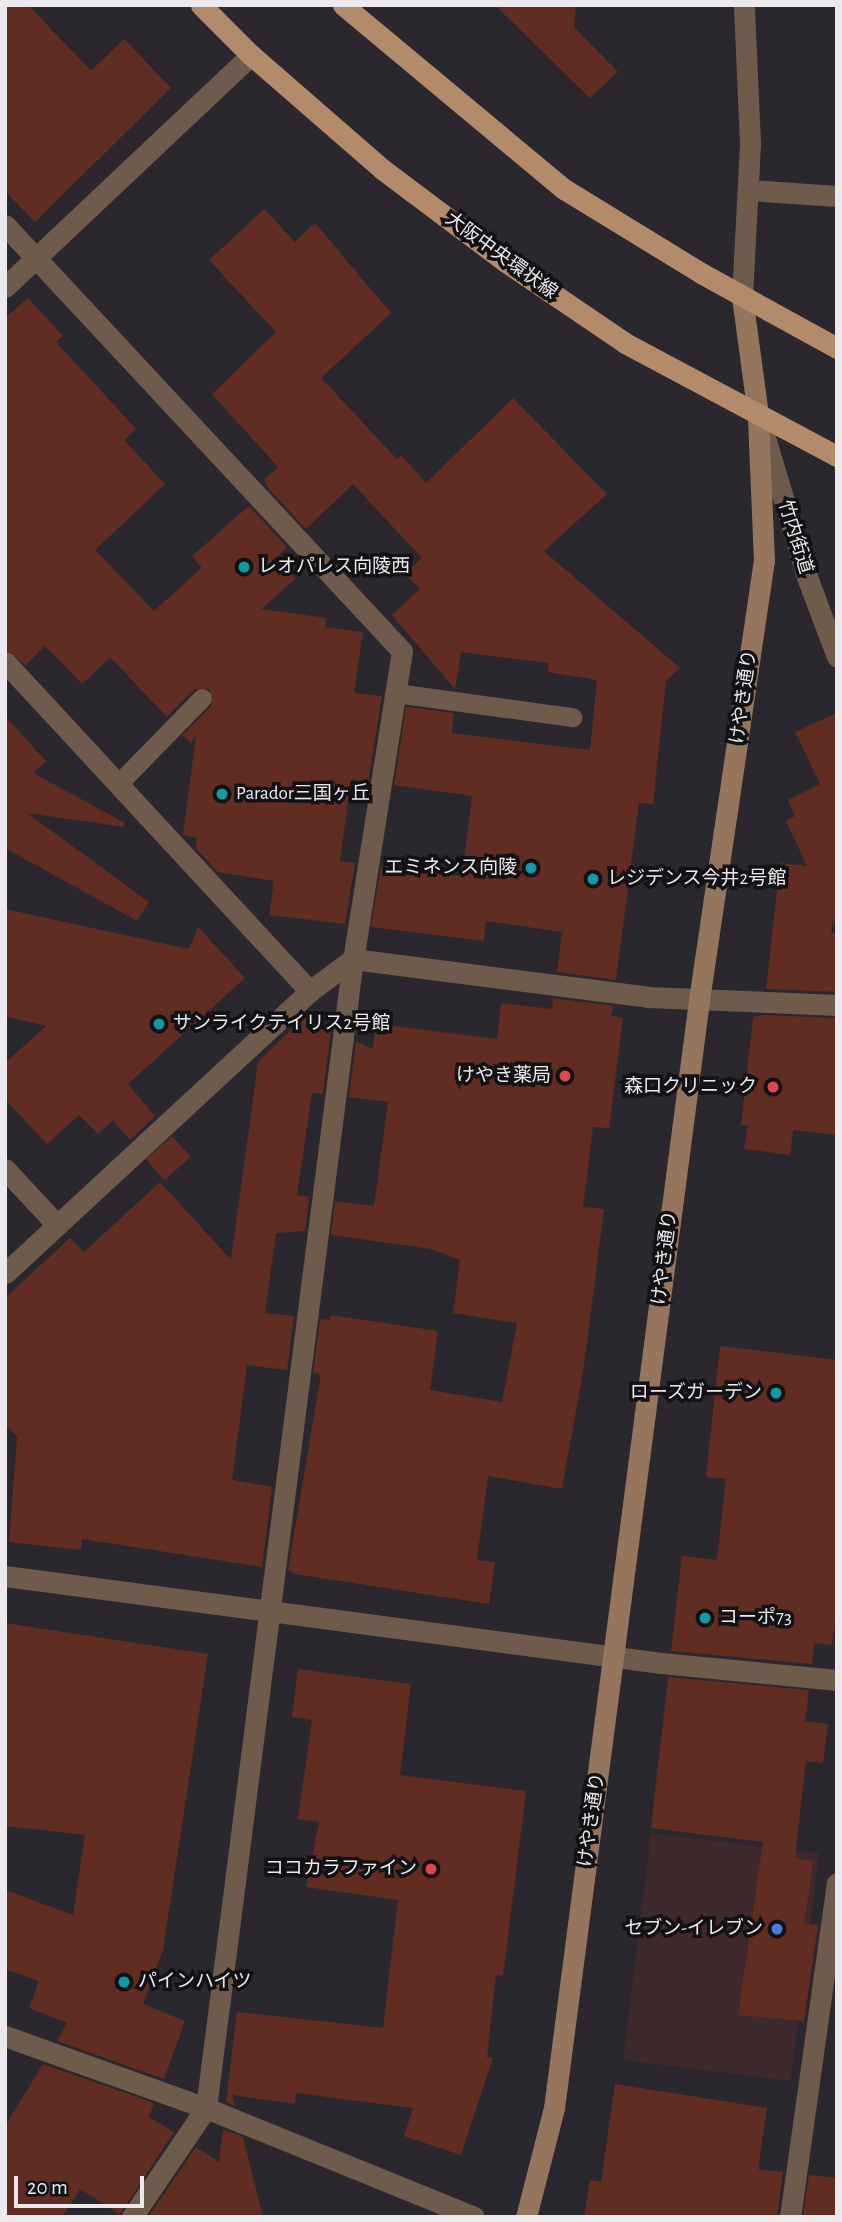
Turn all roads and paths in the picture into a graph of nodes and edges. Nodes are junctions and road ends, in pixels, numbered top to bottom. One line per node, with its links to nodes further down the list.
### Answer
1 (201, 5): 4 (main road, 大阪中央環状線)
2 (344, 5): 10 (main road)
3 (744, 5): 5 (street)
4 (251, 55): 8 (street); 12 (main road, 大阪中央環状線)
5 (749, 190): 6 (street); 10 (street)
6 (837, 195)
7 (5, 225): 8 (street)
8 (37, 259): 9 (street); 16 (street)
9 (5, 287)
10 (742, 297): 11 (main road); 12 (street, けやき通り)
11 (837, 348)
12 (758, 415): 13 (main road, 大阪中央環状線); 14 (street, 竹内街道); 22 (street, けやき通り)
13 (837, 456)
14 (837, 657)
15 (9, 673): 19 (street)
16 (396, 693): 18 (lane); 20 (street)
17 (202, 698): 19 (lane)
18 (572, 717)
19 (118, 783): 21 (street)
20 (354, 959): 21 (street); 22 (street); 28 (street)
21 (310, 990): 25 (street)
22 (699, 1000): 23 (street); 29 (street, けやき通り)
23 (837, 1005)
24 (5, 1169): 25 (street)
25 (57, 1225): 26 (street)
26 (5, 1273)
27 (5, 1576): 28 (street)
28 (271, 1608): 29 (street); 33 (street)
29 (614, 1655): 30 (street); 36 (street, けやき通り)
30 (837, 1680)
31 (837, 1882): 37 (street)
32 (5, 2036): 33 (street)
33 (206, 2108): 34 (street); 35 (street)
34 (132, 2217)
35 (474, 2217)
36 (526, 2217)
37 (790, 2217)

